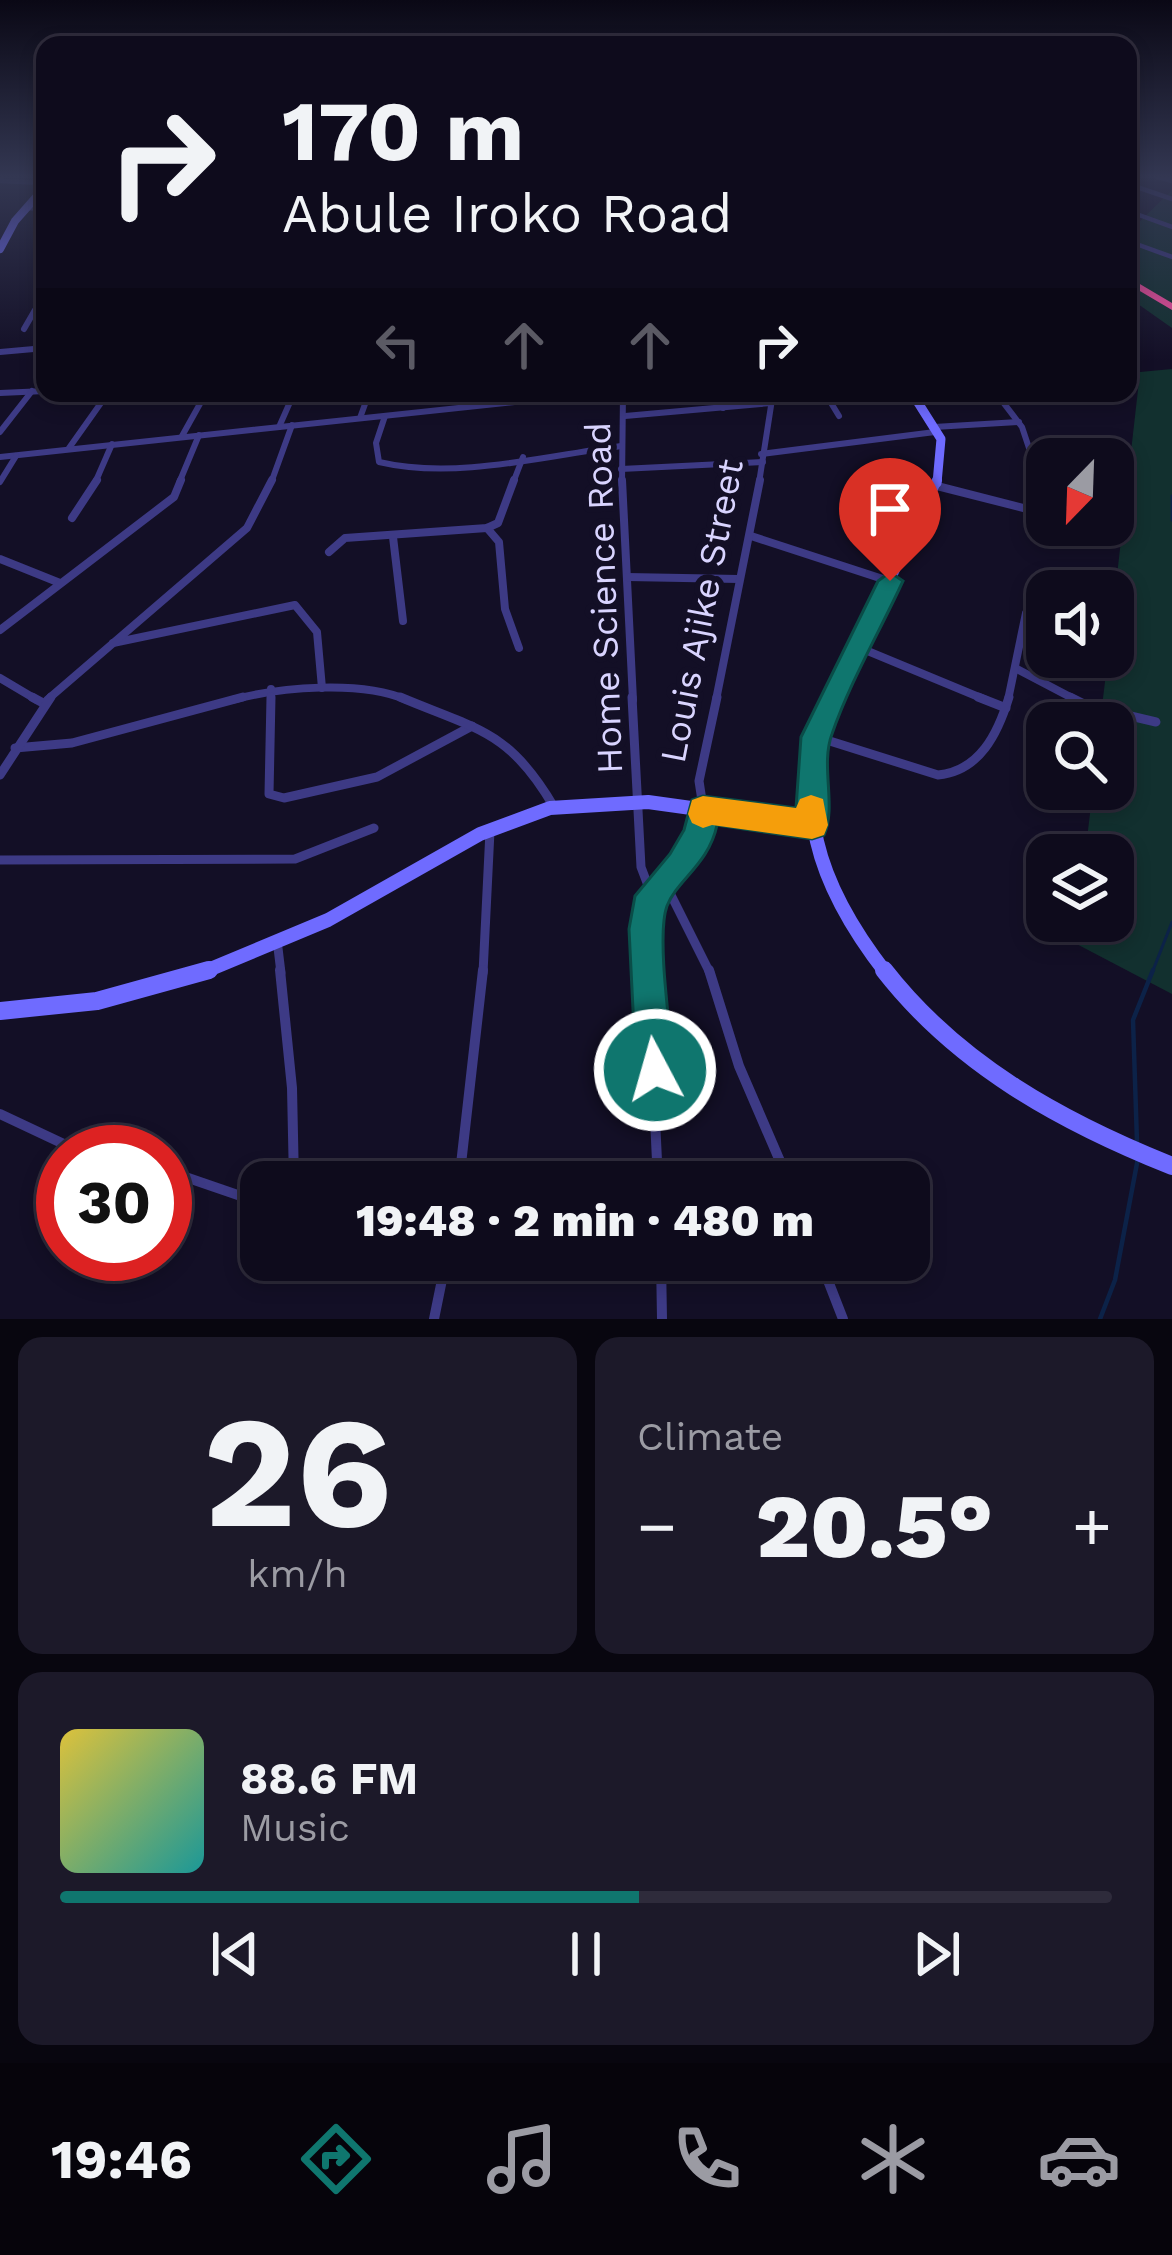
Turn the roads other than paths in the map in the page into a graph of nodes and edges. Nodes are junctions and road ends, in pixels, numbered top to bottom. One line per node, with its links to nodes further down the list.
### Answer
1 (1137, 244): 2 (street)
2 (1172, 257)
3 (1137, 290): 5 (highway)
4 (36, 310): 6 (street)
5 (1172, 310)
6 (34, 314): 7 (street)
7 (23, 328)
8 (36, 349): 9 (street)
9 (0, 352)
10 (32, 391): 11 (street); 12 (street); 36 (street)
11 (36, 391)
12 (0, 393)
13 (102, 402): 42 (street)
14 (201, 402): 38 (street)
15 (289, 402): 34 (street)
16 (366, 402): 31 (street)
17 (453, 402): 26 (street)
18 (494, 402): 26 (street)
19 (624, 402): 29 (street, Home Science Road)
20 (721, 402): 27 (street)
21 (752, 402): 27 (street)
22 (771, 402): 46 (street, Louis Ajike Street)
23 (830, 402): 30 (street)
24 (918, 402): 35 (street)
25 (1003, 402): 32 (street)
26 (452, 408): 28 (street)
27 (723, 408): 29 (street)
28 (385, 416): 31 (street); 45 (street)
29 (625, 416): 41 (street, Home Science Road)
30 (839, 416)
31 (360, 418): 33 (street)
32 (1018, 422): 35 (street); 39 (street)
33 (292, 425): 34 (street); 64 (street)
34 (278, 427): 37 (street)
35 (934, 429): 46 (street); 49 (street)
36 (0, 432)
37 (199, 435): 38 (street); 60 (street)
38 (182, 437): 40 (street)
39 (1026, 441)
40 (112, 445): 42 (street); 51 (street)
41 (621, 446): 45 (street); 47 (street, Home Science Road)
42 (68, 449): 43 (street)
43 (17, 454): 44 (street); 48 (street)
44 (0, 457)
45 (523, 457): 52 (street)
46 (762, 458): 47 (street); 53 (street, Louis Ajike Street)
47 (621, 469): 57 (street, Home Science Road)
48 (0, 482)
49 (938, 486): 50 (street); 59 (street)
50 (1026, 509)
51 (72, 518)
52 (487, 528): 54 (street); 66 (street)
53 (751, 536): 58 (street, Louis Ajike Street); 59 (street)
54 (393, 538): 55 (street); 62 (street)
55 (329, 552)
56 (0, 559): 60 (street)
57 (627, 577): 58 (street); 80 (street, Home Science Road)
58 (740, 579): 82 (street, Louis Ajike Street)
59 (890, 581): 65 (street)
60 (62, 583): 63 (street)
61 (1026, 614): 67 (street)
62 (403, 621)
63 (0, 630)
64 (108, 644): 69 (street); 72 (street)
65 (856, 646): 73 (street); 77 (street)
66 (520, 648)
67 (1017, 669): 71 (street); 73 (street)
68 (0, 678): 72 (street)
69 (322, 688): 70 (street); 76 (street)
70 (271, 689): 76 (street); 78 (street)
71 (1080, 702)
72 (43, 703): 78 (street)
73 (1006, 708): 77 (street)
74 (1134, 717): 75 (street)
75 (1156, 722)
76 (474, 725): 81 (street)
77 (815, 737): 83 (street)
78 (15, 748): 79 (street)
79 (0, 775)
80 (639, 802): 81 (street); 82 (street); 88 (street, Home Science Road)
81 (554, 807): 85 (street)
82 (703, 809): 83 (street); 87 (street, Louis Ajike Street)
83 (812, 825): 97 (street)
84 (374, 828): 86 (street)
85 (490, 829): 89 (street); 94 (street)
86 (0, 860)
87 (664, 880): 88 (street, Louis Ajike Street); 96 (street)
88 (652, 896): 95 (street)
89 (278, 948): 90 (street); 93 (street)
90 (0, 1011)
91 (0, 1114): 92 (street)
92 (36, 1131)
93 (294, 1161)
94 (461, 1161)
95 (657, 1161)
96 (780, 1161)
97 (1172, 1166)
98 (192, 1179): 99 (street)
99 (240, 1196)
100 (442, 1281): 103 (street)
101 (661, 1281): 104 (street)
102 (828, 1281): 105 (street)
103 (434, 1319)
104 (662, 1319)
105 (843, 1319)

